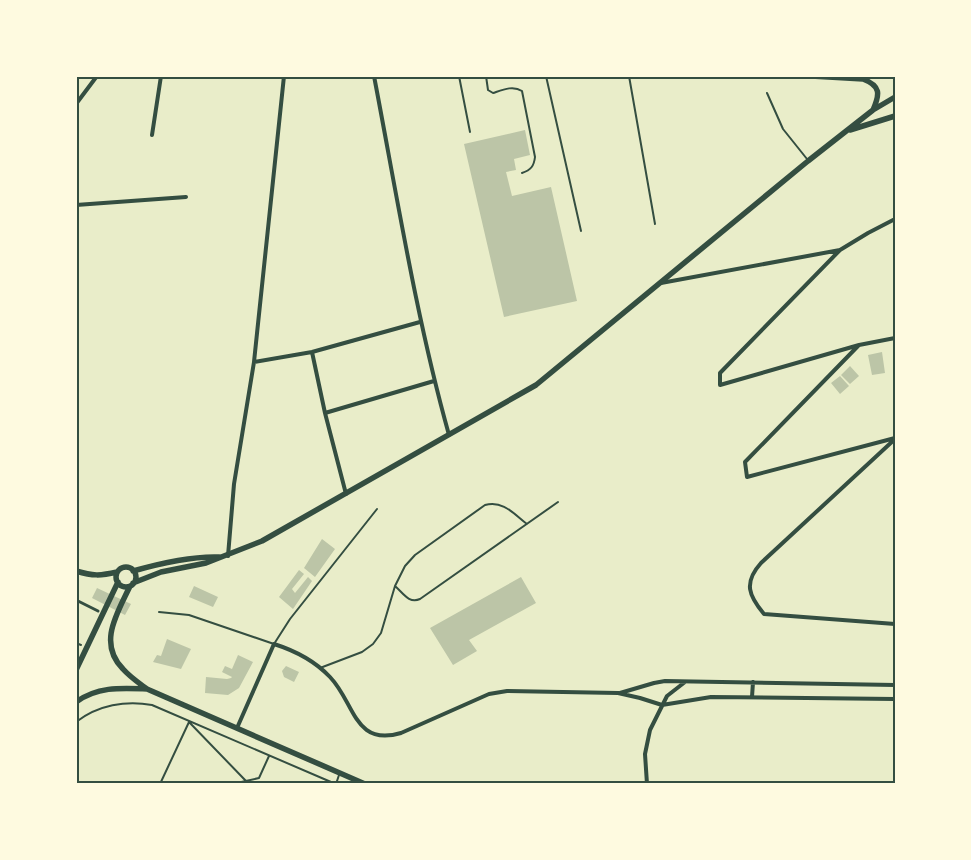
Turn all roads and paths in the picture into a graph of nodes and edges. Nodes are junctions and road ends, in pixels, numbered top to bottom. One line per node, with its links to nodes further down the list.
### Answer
1 (97, 76): 12 (street)
2 (161, 76): 17 (street)
3 (284, 76): 31 (street)
4 (374, 76): 27 (street)
5 (459, 76): 15 (lane)
6 (486, 76): 19 (lane)
7 (546, 76): 24 (lane)
8 (629, 76): 23 (lane)
9 (811, 76): 13 (main road)
10 (766, 93): 18 (lane)
11 (895, 97): 13 (main road)
12 (76, 104)
13 (873, 110): 16 (main road)
14 (895, 116): 16 (main road)
15 (470, 132)
16 (846, 132): 18 (main road)
17 (152, 135)
18 (808, 160): 26 (main road)
19 (522, 173)
20 (186, 197): 21 (street)
21 (76, 205)
22 (895, 219): 25 (street)
23 (655, 224)
24 (581, 231)
25 (840, 250): 26 (street); 29 (street)
26 (658, 284): 34 (main road)
27 (420, 322): 30 (street); 32 (street)
28 (895, 338): 29 (street)
29 (859, 345): 35 (street)
30 (312, 352): 31 (street); 33 (street)
31 (254, 362): 40 (street)
32 (434, 381): 33 (street); 34 (street)
33 (325, 413): 36 (street)
34 (449, 435): 36 (main road)
35 (895, 439): 51 (street)
36 (346, 494): 40 (main road)
37 (558, 502): 39 (lane)
38 (377, 509): 53 (lane)
39 (527, 524): 47 (lane); 47 (lane)
40 (226, 556): 42 (main road); 46 (main road)
41 (76, 571): 44 (main road)
42 (133, 571): 43 (main road); 46 (main road)
43 (118, 572): 44 (main road); 45 (main road)
44 (101, 576): 45 (main road)
45 (117, 580): 46 (main road); 56 (main road)
46 (132, 584): 60 (main road)
47 (395, 586): 55 (lane)
48 (76, 600): 49 (street)
49 (98, 611)
50 (159, 612): 53 (lane)
51 (895, 624)
52 (76, 643): 54 (path)
53 (274, 644): 55 (street); 68 (street)
54 (81, 645)
55 (320, 668): 61 (street)
56 (76, 670)
57 (686, 681): 58 (street); 61 (street); 65 (street)
58 (753, 682): 59 (street); 62 (street)
59 (895, 685)
60 (147, 690): 64 (main road); 68 (main road)
61 (618, 693): 65 (street)
62 (752, 697): 63 (street); 65 (street)
63 (895, 699)
64 (76, 702)
65 (662, 705): 77 (street)
66 (76, 722): 67 (path)
67 (189, 722): 69 (path); 71 (path); 72 (path)
68 (237, 728): 70 (main road)
69 (269, 756): 71 (path); 75 (path)
70 (340, 773): 75 (lane); 76 (main road)
71 (246, 781): 73 (path); 74 (path)
72 (160, 784)
73 (232, 784)
74 (253, 784)
75 (336, 784)
76 (365, 784)
77 (647, 784)

